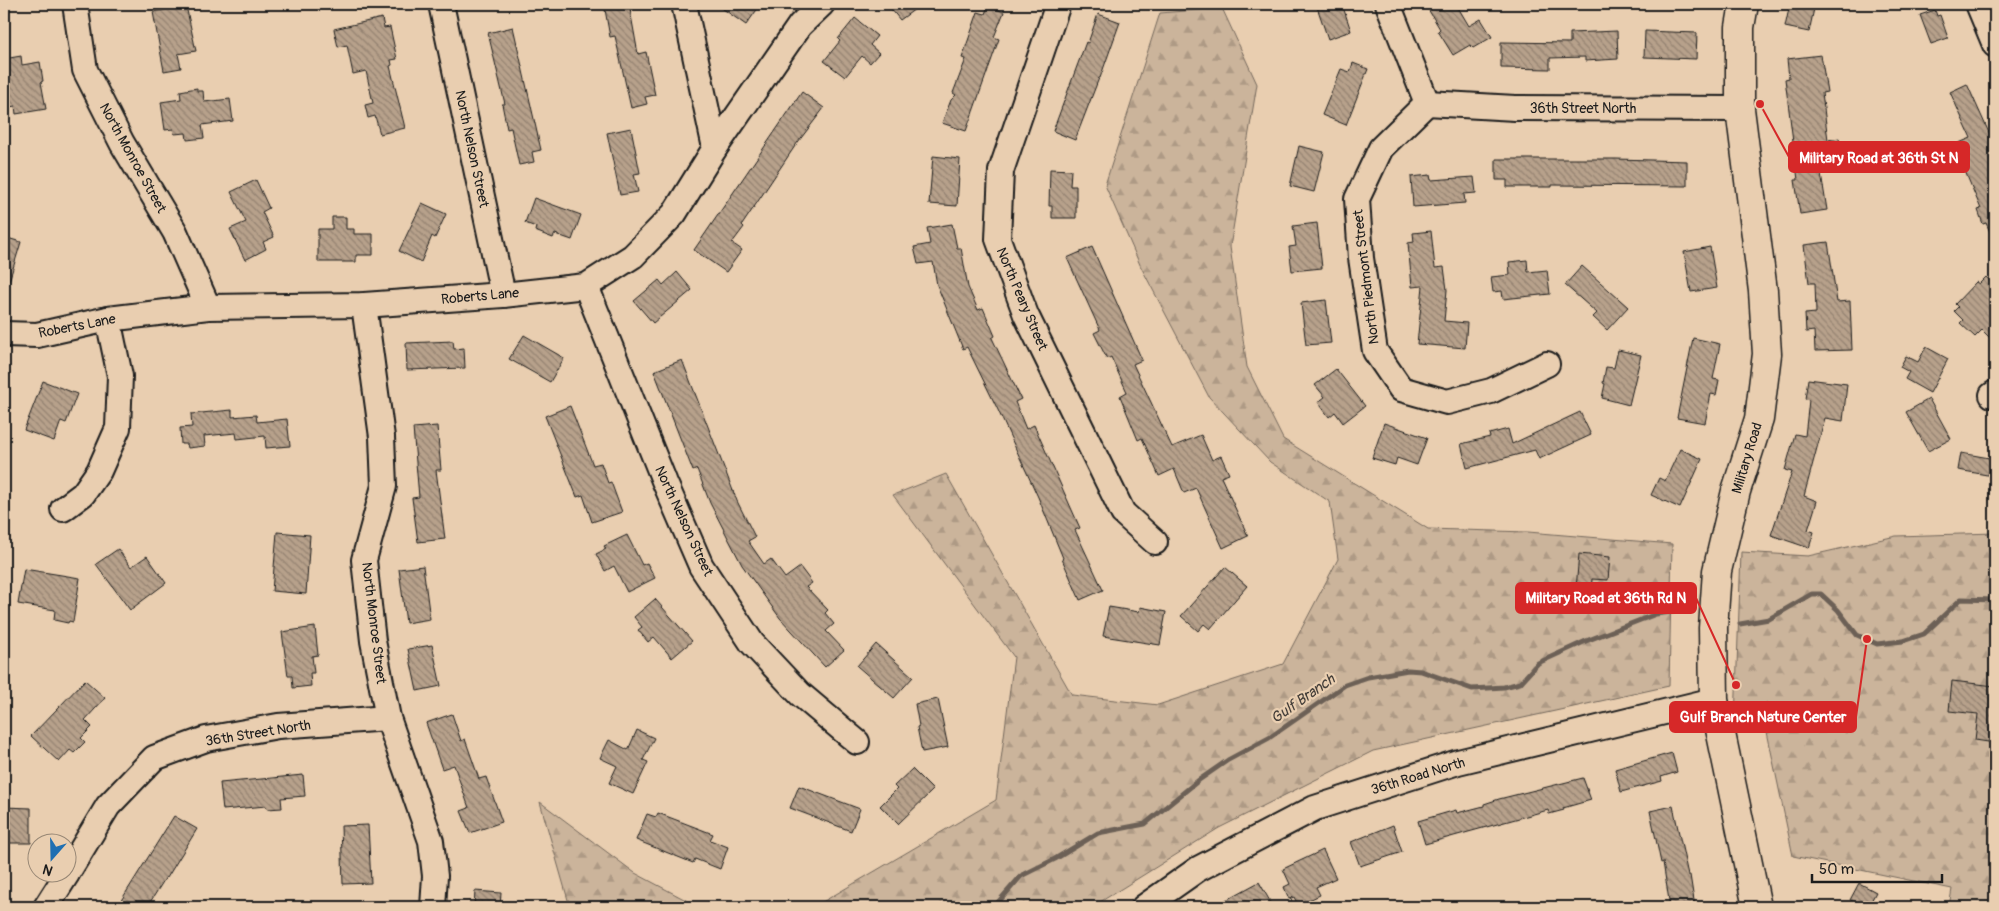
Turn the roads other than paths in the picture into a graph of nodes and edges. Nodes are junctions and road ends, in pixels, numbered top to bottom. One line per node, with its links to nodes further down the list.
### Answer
1 (75, 4): 16 (street, North Monroe Street)
2 (442, 4): 14 (street, North Nelson Street)
3 (684, 4): 12 (street)
4 (822, 4): 12 (street, Roberts Lane)
5 (1058, 4): 21 (street, North Peary Street)
6 (1388, 4): 10 (street)
7 (1744, 4): 11 (main road, Military Road)
8 (1978, 4): 9 (street)
9 (1995, 45)
10 (1427, 103): 11 (street, 36th Street North); 19 (street, North Piedmont Street)
11 (1740, 109): 22 (main road, Military Road)
12 (715, 148): 13 (street, Roberts Lane)
13 (586, 286): 14 (street, Roberts Lane); 24 (street, North Nelson Street)
14 (503, 295): 15 (street, Roberts Lane)
15 (364, 305): 16 (street, Roberts Lane); 23 (street, North Monroe Street)
16 (208, 307): 17 (street, Roberts Lane)
17 (108, 319): 18 (street, Roberts Lane); 20 (street)
18 (4, 334)
19 (1547, 364)
20 (62, 509)
21 (1154, 542)
22 (1714, 700): 29 (street, 36th Road North); 30 (main road, Military Road)
23 (388, 718): 25 (street, 36th Street North); 28 (street, North Monroe Street)
24 (857, 742)
25 (78, 855)
26 (60, 884): 27 (street, 36th Street North)
27 (46, 907)
28 (433, 907)
29 (1144, 907)
30 (1757, 907)

